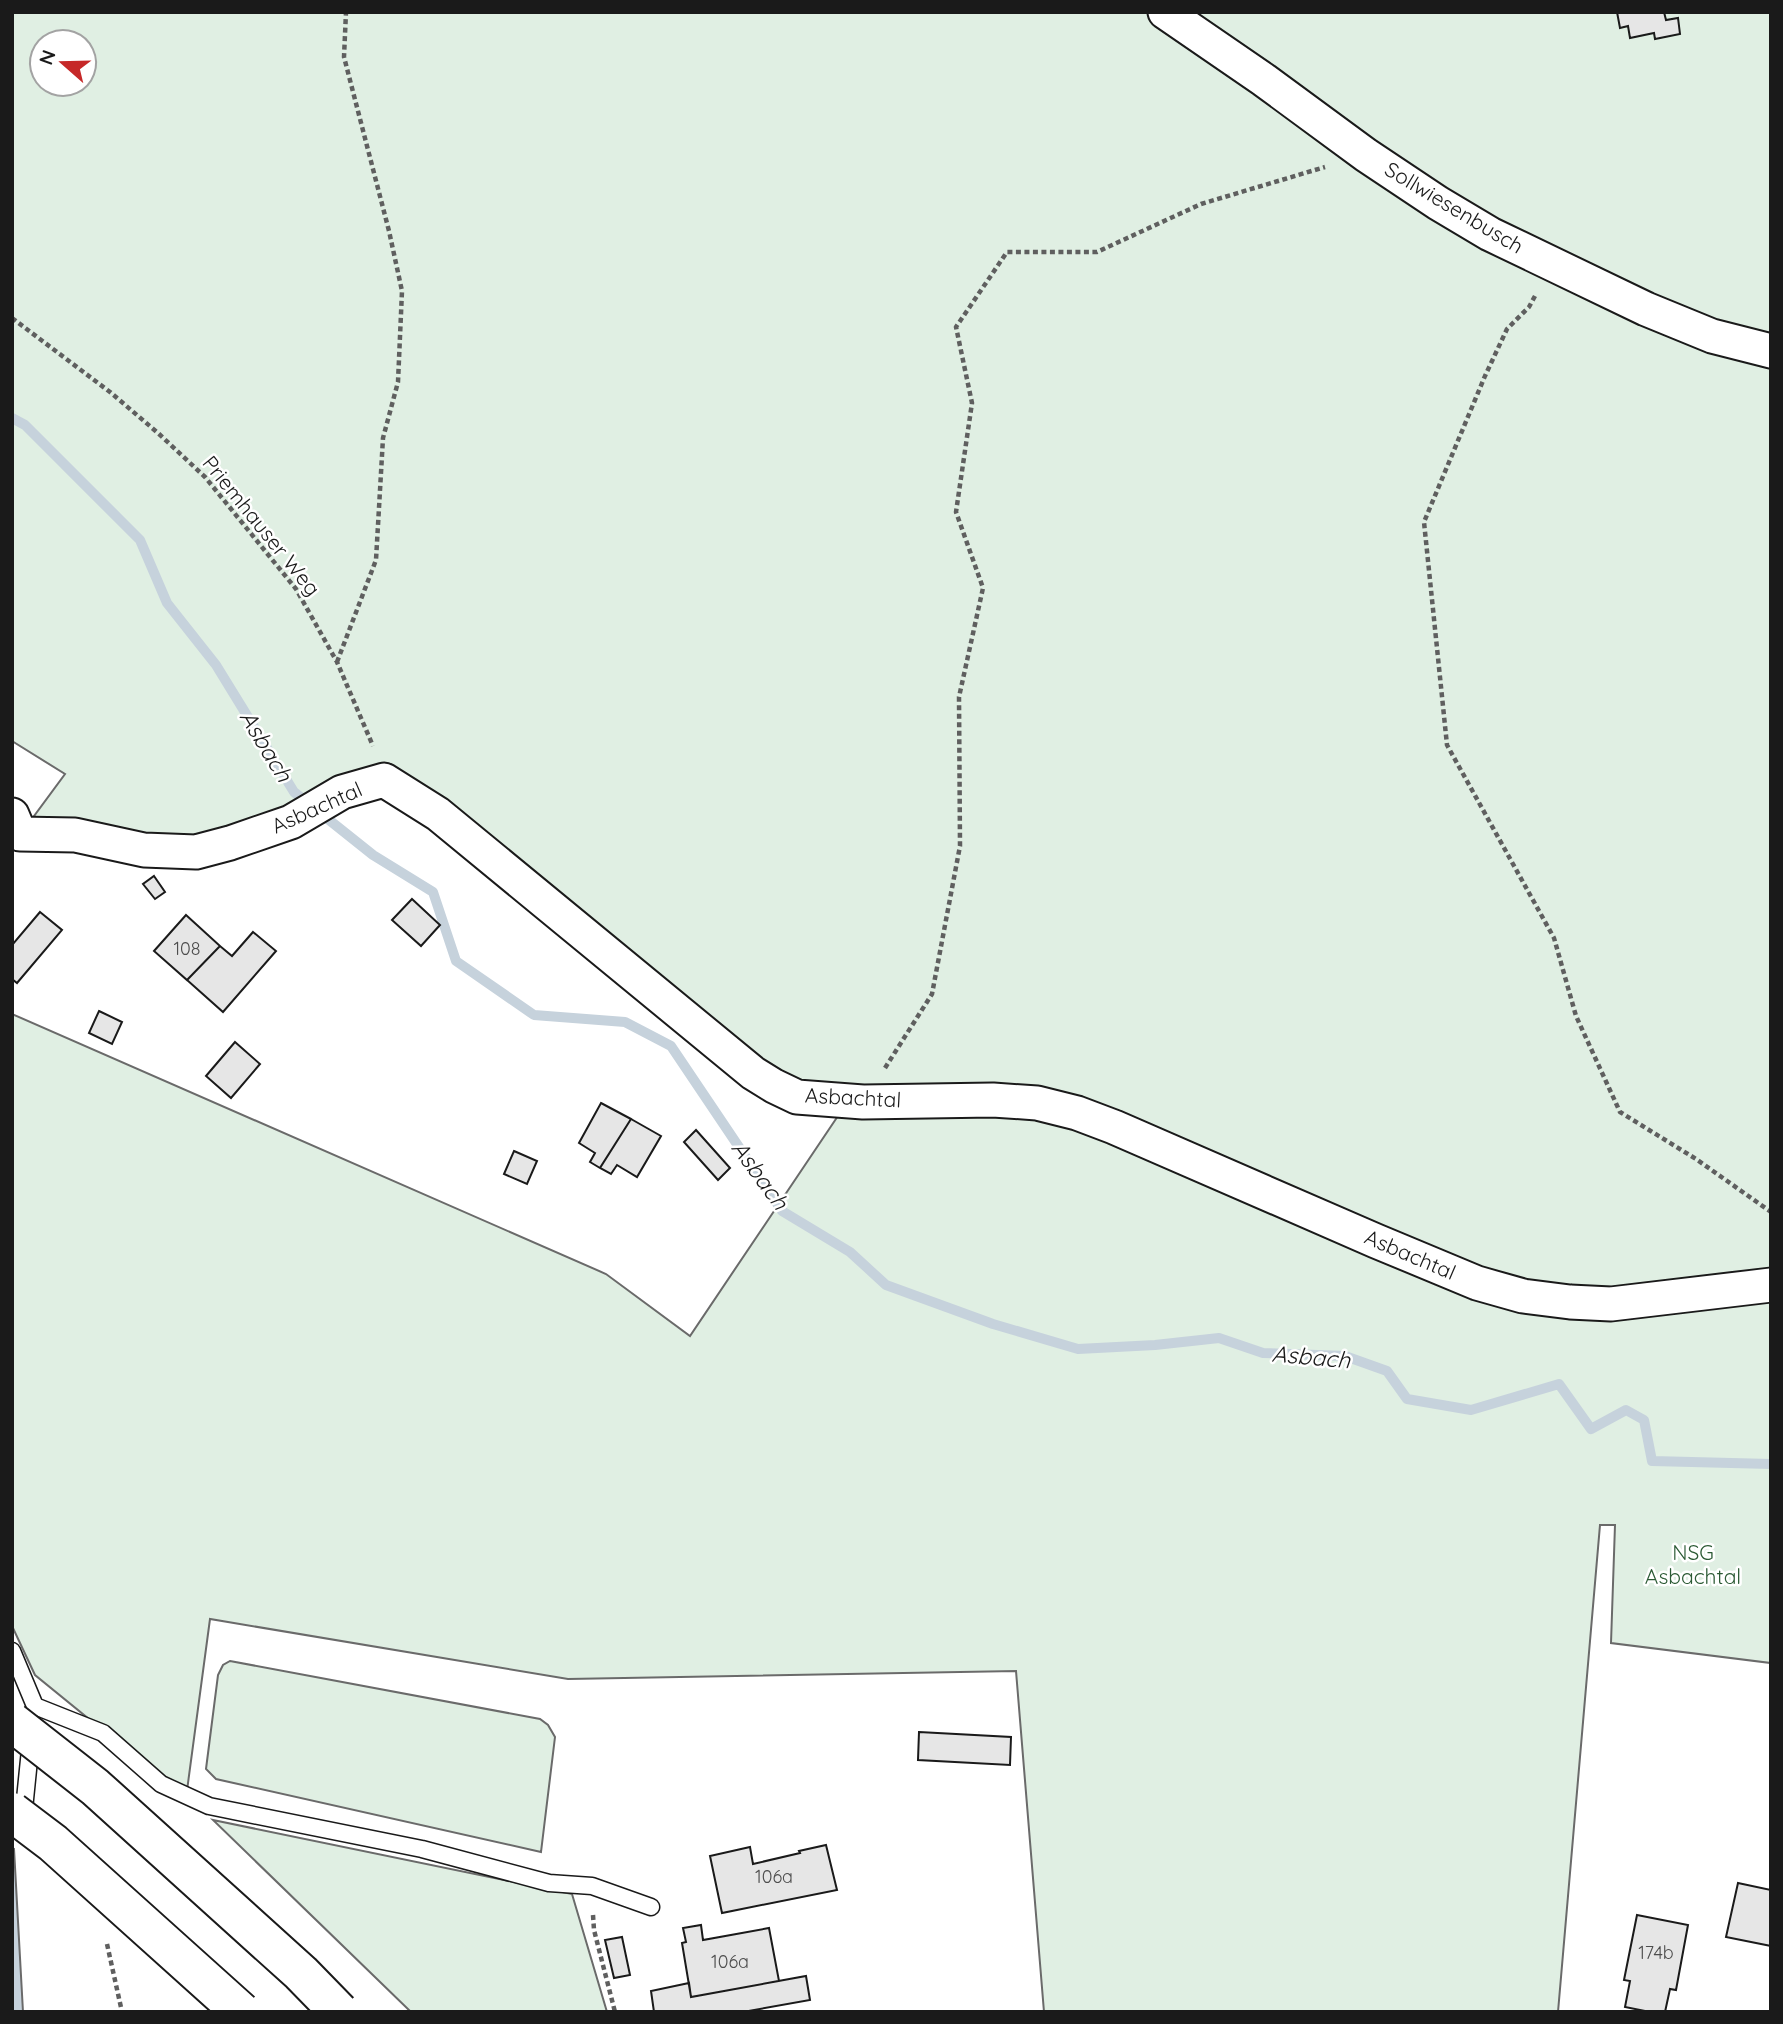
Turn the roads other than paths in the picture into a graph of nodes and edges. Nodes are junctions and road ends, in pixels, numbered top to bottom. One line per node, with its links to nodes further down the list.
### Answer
1 (1165, 12): 2 (street, Sollwiesenbusch)
2 (1771, 351)
3 (16, 831): 4 (street, Asbachtal)
4 (1771, 1285)
5 (12, 1651): 6 (lane)
6 (24, 1714): 7 (lane); 8 (lane); 10 (highway, bridge)
7 (17, 1821): 9 (highway, bridge)
8 (651, 1907)
9 (241, 2012)
10 (339, 2012)

